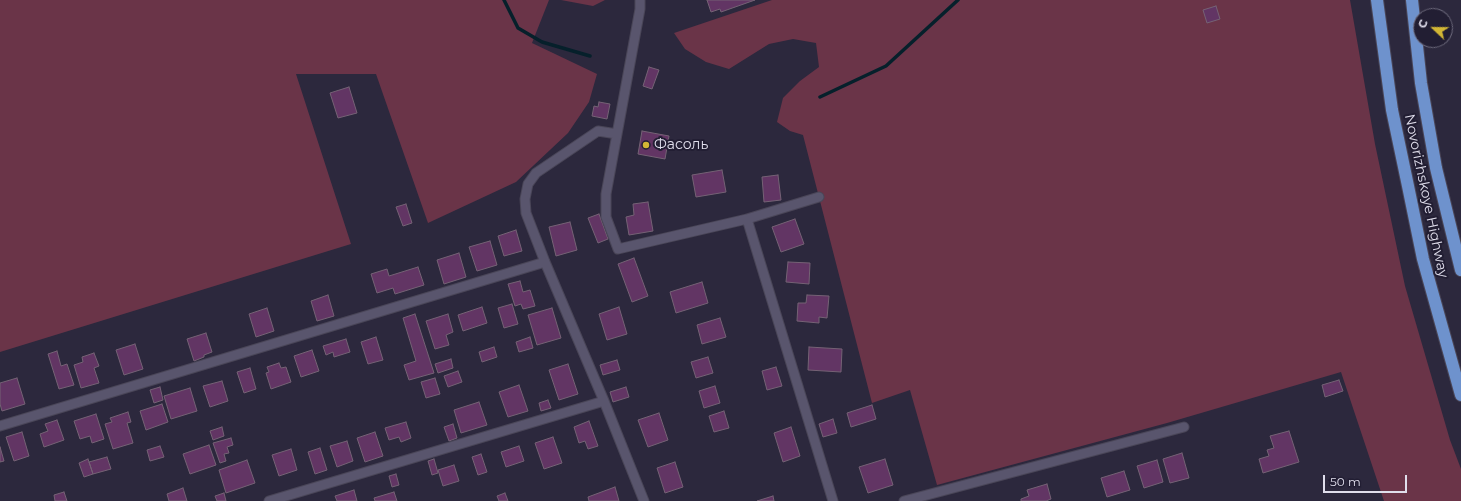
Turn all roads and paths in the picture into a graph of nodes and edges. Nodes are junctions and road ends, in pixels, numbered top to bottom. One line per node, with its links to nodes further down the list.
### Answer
1 (640, 0): 4 (street)
2 (1376, 0): 9 (highway, Novorizhskoye Highway)
3 (1412, 0): 8 (highway, Novorizhskoye Highway)
4 (617, 134): 6 (street); 7 (street)
5 (819, 197): 6 (street)
6 (747, 218): 15 (street)
7 (545, 262): 10 (street); 11 (street)
8 (1461, 270)
9 (1461, 395)
10 (604, 401): 13 (street); 14 (street)
11 (0, 426)
12 (1184, 427): 16 (street)
13 (269, 501)
14 (644, 501)
15 (833, 501)
16 (904, 501)

